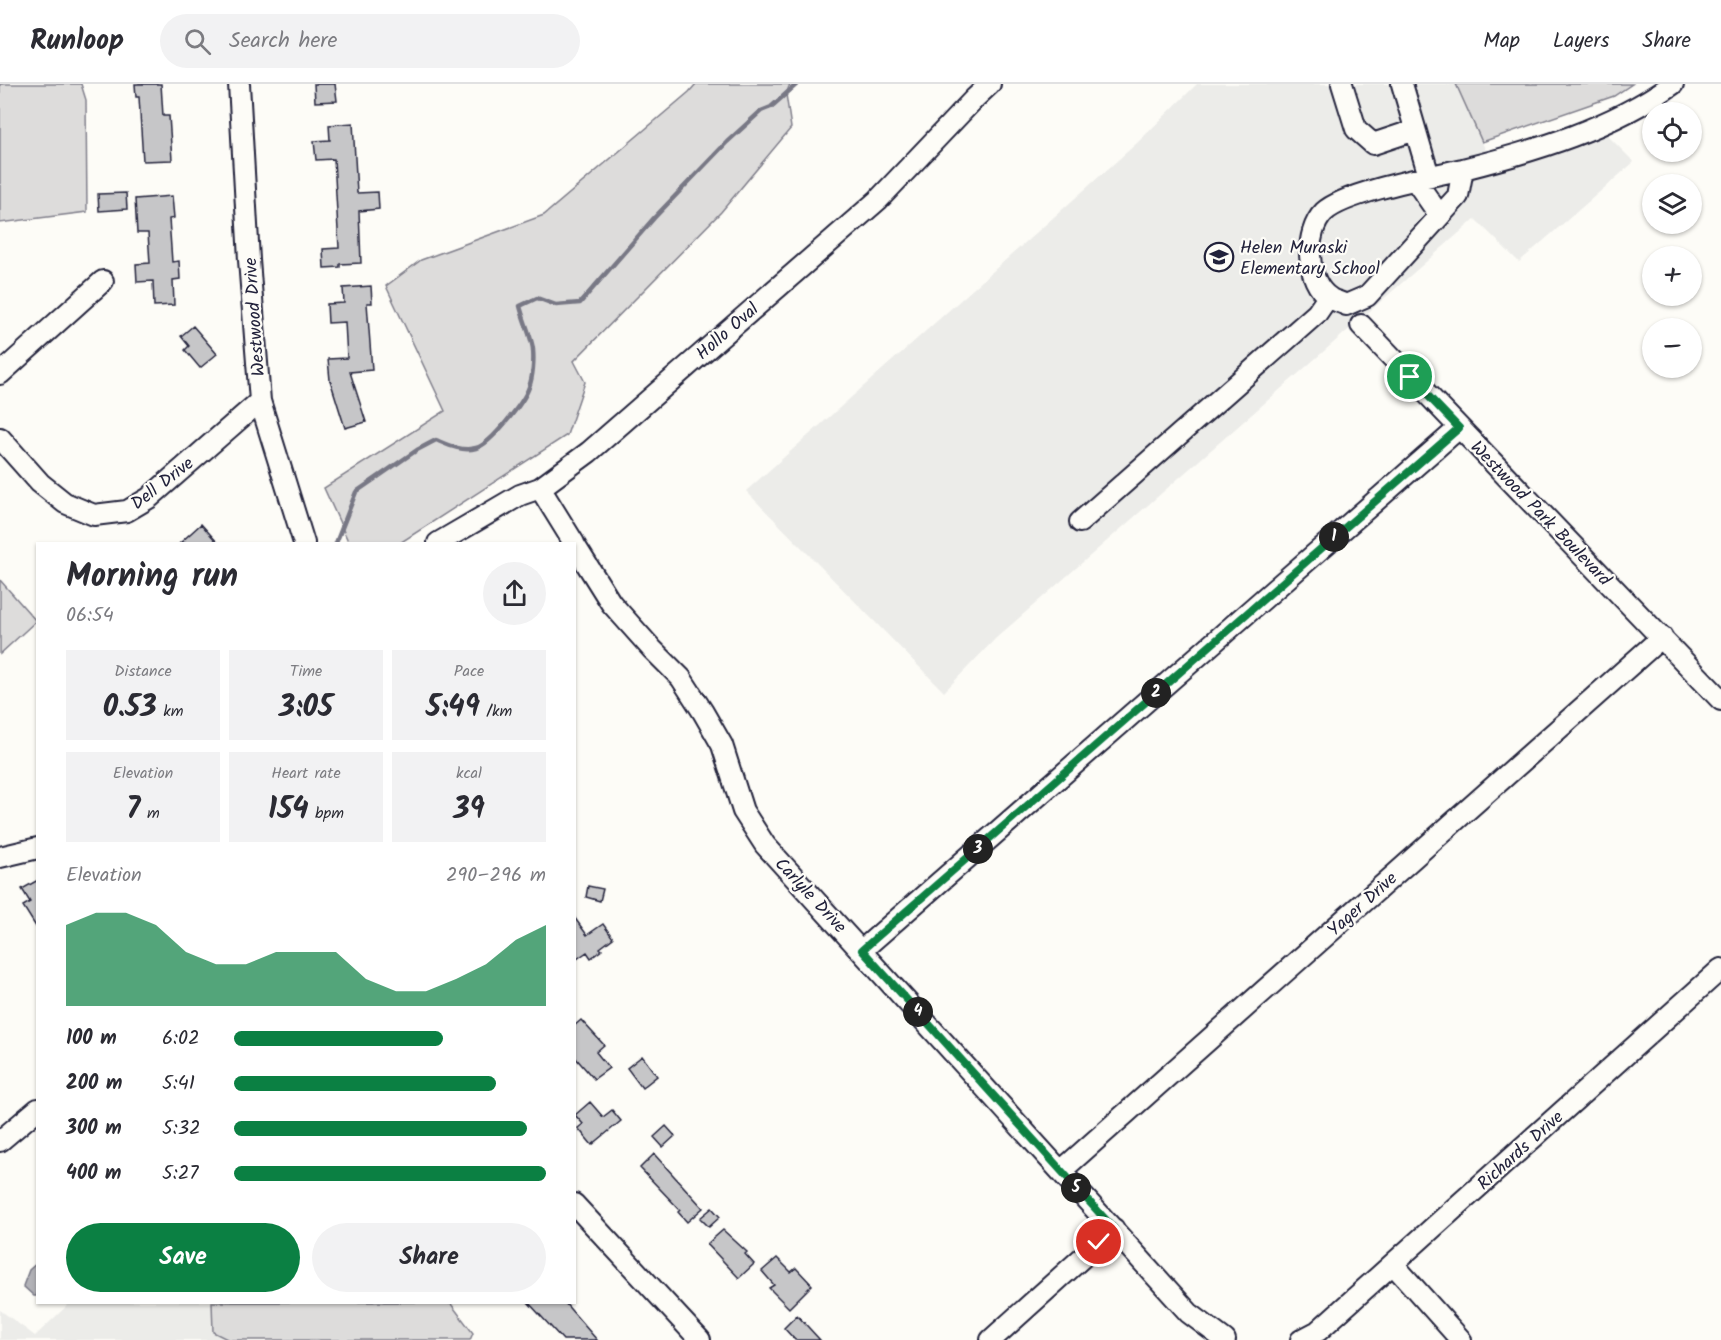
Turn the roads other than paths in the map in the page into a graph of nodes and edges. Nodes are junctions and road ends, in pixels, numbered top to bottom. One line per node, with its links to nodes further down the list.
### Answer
1 (239, 84): 14 (street, Westwood Drive)
2 (990, 84): 17 (street, Hollo Oval)
3 (1342, 84): 6 (street)
4 (1402, 84): 6 (street)
5 (1673, 84): 7 (street)
6 (1415, 130): 8 (street)
7 (1463, 169): 8 (street); 9 (street)
8 (1422, 178): 9 (street); 11 (street)
9 (1440, 216): 11 (street)
10 (103, 281): 13 (street)
11 (1328, 297): 18 (street)
12 (1361, 325): 15 (street, Westwood Park Boulevard)
13 (0, 374)
14 (260, 400): 16 (street, Dell Drive); 19 (street, Westwood Drive)
15 (1459, 428): 23 (street, Westwood Park Boulevard); 27 (street)
16 (0, 438)
17 (540, 488): 20 (street, Hollo Oval); 21 (street, Carlyle Drive)
18 (1080, 522)
19 (304, 542)
20 (440, 542)
21 (573, 542)
22 (576, 546): 27 (street, Carlyle Drive)
23 (1662, 637): 24 (street, Westwood Park Boulevard); 31 (street, Yager Drive)
24 (1721, 700)
25 (36, 848): 26 (street)
26 (0, 857)
27 (862, 950): 31 (street, Carlyle Drive)
28 (1721, 969): 34 (street, Richards Drive)
29 (36, 1111): 30 (street)
30 (0, 1141)
31 (1061, 1171): 33 (street, Carlyle Drive)
32 (576, 1206): 36 (street)
33 (1114, 1229): 37 (street); 38 (street, Carlyle Drive)
34 (1393, 1264): 35 (street, Richards Drive); 39 (street)
35 (1310, 1336)
36 (700, 1340)
37 (991, 1340)
38 (1225, 1340)
39 (1461, 1340)

